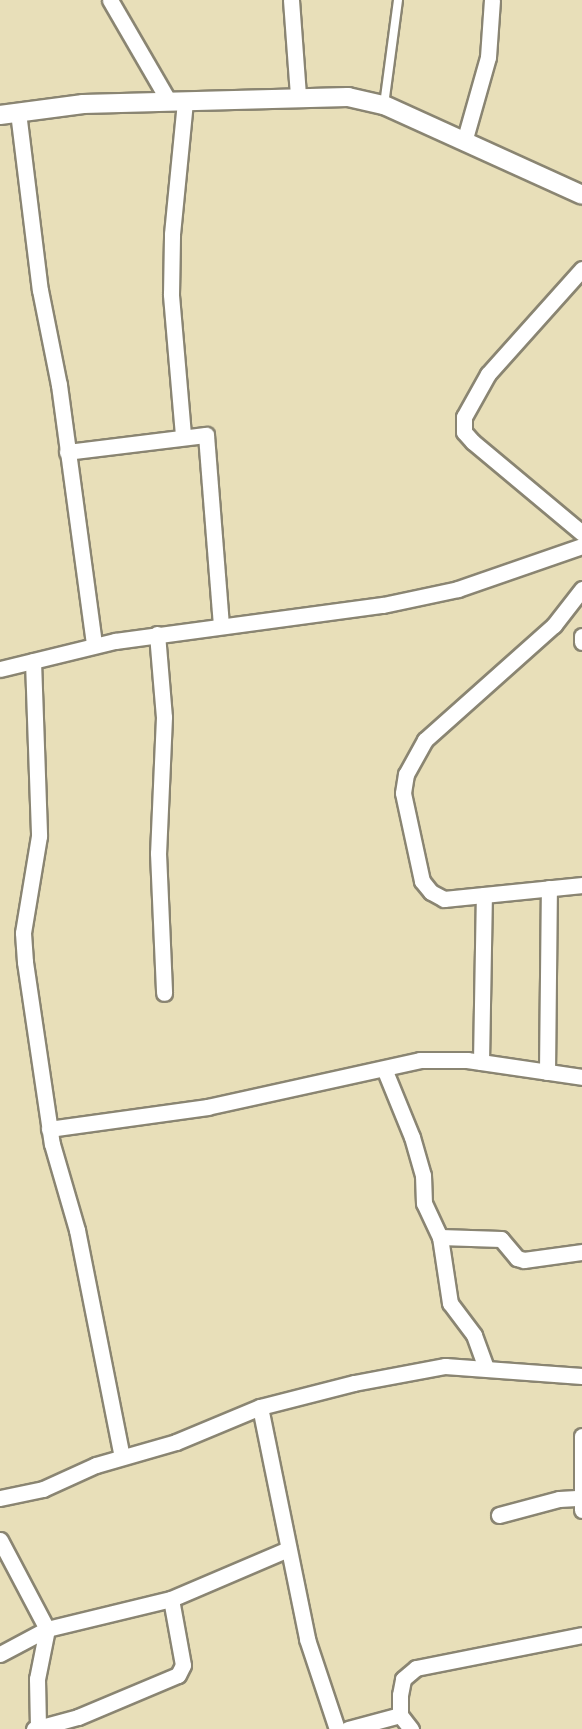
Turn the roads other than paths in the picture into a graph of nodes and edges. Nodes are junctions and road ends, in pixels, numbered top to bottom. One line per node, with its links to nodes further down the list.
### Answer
1 (110, 0): 6 (street)
2 (291, 0): 5 (street)
3 (398, 0): 7 (lane)
4 (492, 0): 9 (street)
5 (298, 96): 6 (street); 7 (street)
6 (177, 101): 8 (street); 12 (street)
7 (384, 105): 9 (street)
8 (9, 113): 13 (street)
9 (464, 141): 10 (street)
10 (582, 195)
11 (582, 269): 14 (street)
12 (183, 435): 13 (street); 17 (street)
13 (67, 452): 21 (street)
14 (582, 533)
15 (582, 546): 17 (street)
16 (582, 589): 26 (street)
17 (221, 624): 18 (street)
18 (157, 634): 21 (street); 27 (street)
19 (582, 636): 20 (street)
20 (582, 642)
21 (94, 645): 22 (street)
22 (33, 661): 23 (street); 32 (street)
23 (0, 669)
24 (582, 885): 25 (street)
25 (549, 888): 26 (street); 30 (street)
26 (484, 895): 28 (street)
27 (164, 993)
28 (481, 1062): 29 (street); 30 (street)
29 (385, 1071): 32 (street); 33 (street)
30 (547, 1072): 31 (street)
31 (582, 1077)
32 (49, 1129): 39 (street)
33 (440, 1237): 34 (street); 35 (street)
34 (582, 1252)
35 (486, 1368): 36 (street); 37 (street)
36 (582, 1376)
37 (260, 1407): 39 (street); 44 (street)
38 (582, 1436): 41 (street)
39 (122, 1458): 40 (street)
40 (0, 1497)
41 (582, 1504): 42 (street)
42 (498, 1515)
43 (0, 1540): 46 (street)
44 (288, 1549): 45 (street); 51 (street)
45 (171, 1599): 46 (street); 50 (street)
46 (47, 1629): 48 (street); 50 (street)
47 (582, 1635): 49 (street)
48 (0, 1654)
49 (400, 1715): 52 (street); 53 (street)
50 (37, 1728)
51 (337, 1729)
52 (348, 1729)
53 (411, 1729)

